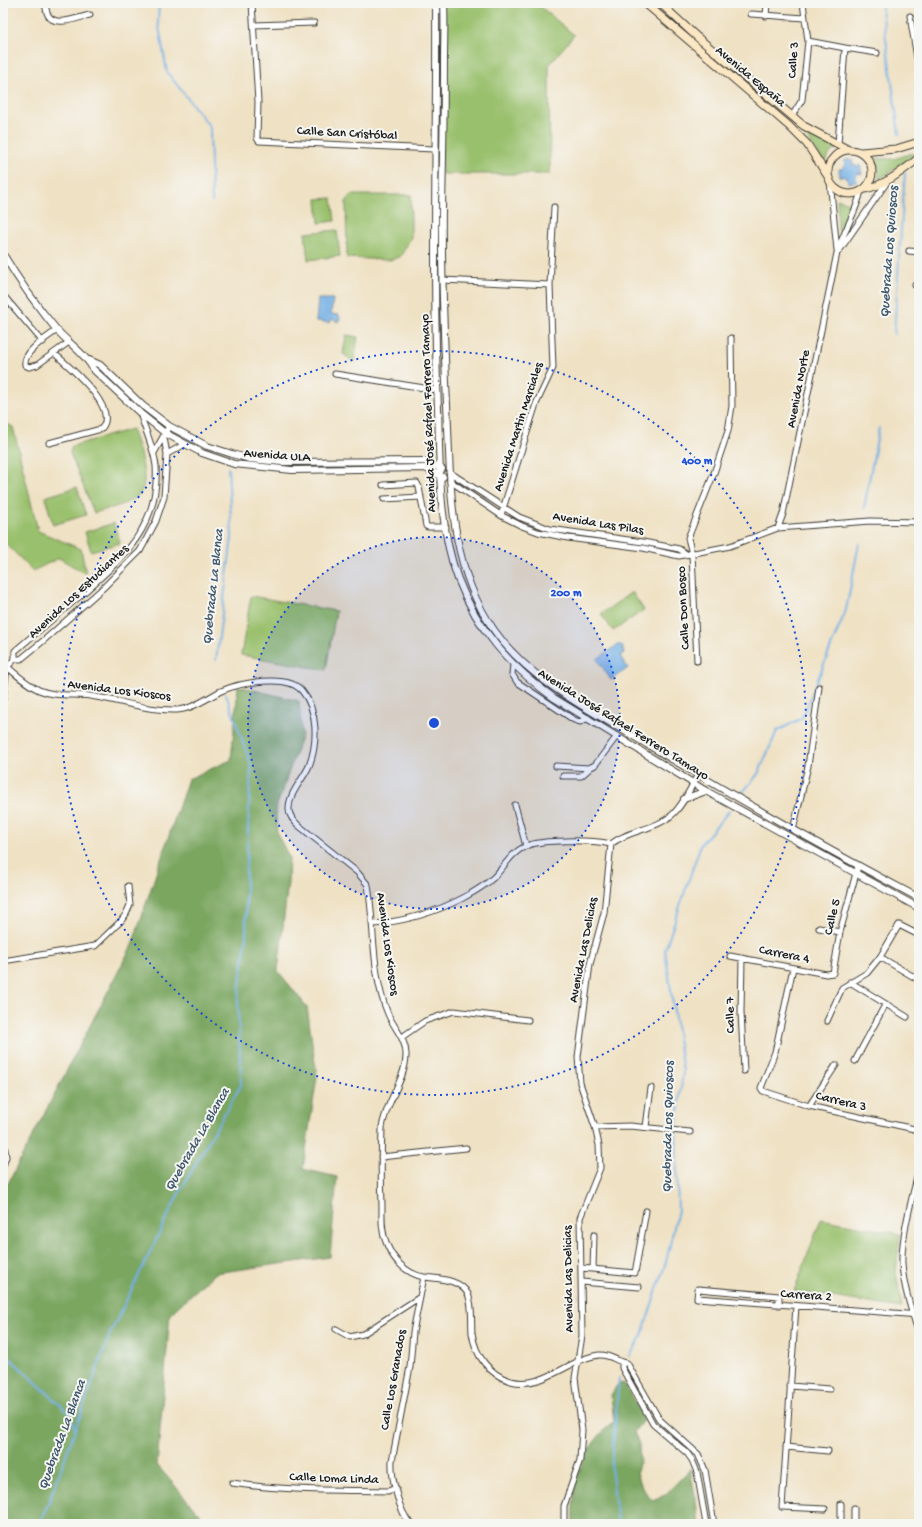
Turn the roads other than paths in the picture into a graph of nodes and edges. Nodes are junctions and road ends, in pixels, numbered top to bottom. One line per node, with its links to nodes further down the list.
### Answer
1 (45, 3): 10 (street)
2 (252, 3): 15 (street)
3 (436, 3): 24 (street, Avenida José Rafael Ferrero Tamayo)
4 (444, 3): 36 (street, Avenida José Rafael Ferrero Tamayo)
5 (645, 3): 28 (main road, Avenida España)
6 (661, 3): 21 (main road, Avenida España)
7 (767, 3): 11 (street)
8 (802, 3): 13 (street, Calle 3)
9 (751, 14): 11 (street)
10 (90, 15)
11 (766, 16): 13 (street)
12 (910, 16): 19 (street)
13 (804, 18): 16 (street, Calle 3)
14 (314, 23): 15 (street)
15 (254, 25): 24 (street, Calle San Cristóbal)
16 (808, 41): 17 (street); 21 (street, Calle 3)
17 (845, 48): 18 (street); 23 (street)
18 (877, 53)
19 (918, 58): 20 (street)
20 (918, 64)
21 (792, 116): 23 (main road, Avenida España)
22 (919, 142): 26 (main road)
23 (838, 144): 25 (main road, Avenida España)
24 (434, 149): 46 (street, Avenida José Rafael Ferrero Tamayo)
25 (847, 149): 26 (main road); 28 (main road)
26 (861, 152): 30 (main road)
27 (919, 158): 29 (main road)
28 (829, 179): 30 (main road); 34 (street, Avenida Norte)
29 (887, 181): 30 (main road); 34 (street)
30 (863, 190): 34 (street, Avenida Norte)
31 (554, 207): 37 (street, Avenida Martin Marciales)
32 (909, 251): 33 (street)
33 (919, 252)
34 (837, 253): 65 (street, Avenida Norte)
35 (3, 254): 39 (street, Avenida ULA)
36 (442, 280): 37 (street); 55 (street, Avenida José Rafael Ferrero Tamayo)
37 (550, 285): 61 (street, Avenida Martin Marciales)
38 (3, 295): 41 (street)
39 (57, 330): 41 (street); 42 (street, Avenida ULA)
40 (731, 338): 67 (street, Calle Don Bosco)
41 (42, 342): 43 (street)
42 (69, 342): 43 (street); 44 (street, Avenida ULA)
43 (54, 353): 50 (street)
44 (88, 360): 47 (street, Avenida ULA); 48 (street, Avenida ULA)
45 (335, 374): 46 (street)
46 (437, 390): 54 (street, Avenida José Rafael Ferrero Tamayo)
47 (140, 413): 49 (street, Avenida ULA); 52 (street, Avenida Los Estudiantes)
48 (169, 426): 49 (street); 54 (street, Avenida ULA)
49 (165, 435): 51 (street, Avenida ULA); 52 (street); 53 (street, Avenida Los Estudiantes)
50 (49, 443)
51 (185, 444): 53 (street); 56 (street, Avenida ULA)
52 (154, 453): 68 (street, Avenida Los Estudiantes)
53 (167, 454): 68 (street, Avenida Los Estudiantes)
54 (440, 468): 55 (street, Avenida ULA); 56 (street, Avenida José Rafael Ferrero Tamayo)
55 (449, 472): 57 (street, Avenida José Rafael Ferrero Tamayo); 61 (street, Avenida Las Pilas)
56 (440, 475): 57 (street, Avenida ULA); 64 (street, Avenida José Rafael Ferrero Tamayo)
57 (450, 481): 62 (street, Avenida Las Pilas); 79 (street, Avenida José Rafael Ferrero Tamayo)
58 (383, 484): 59 (street)
59 (421, 497): 60 (street); 64 (street)
60 (384, 499)
61 (504, 508): 62 (street, Avenida Martin Marciales); 66 (street, Avenida Las Pilas)
62 (501, 515): 66 (street, Avenida Las Pilas)
63 (919, 522): 65 (street, Avenida Las Pilas)
64 (446, 527): 71 (street, Avenida José Rafael Ferrero Tamayo)
65 (778, 528): 67 (street, Avenida Las Pilas)
66 (684, 553): 67 (street, Avenida Las Pilas)
67 (692, 554): 69 (street, Calle Don Bosco)
68 (15, 659): 70 (street, Avenida Los Estudiantes)
69 (697, 661)
70 (5, 665): 73 (street); 92 (street, Avenida Los Kioscos)
71 (513, 665): 74 (street, Avenida José Rafael Ferrero Tamayo); 74 (street)
72 (819, 687): 84 (street)
73 (3, 699)
74 (588, 718): 75 (street, Avenida José Rafael Ferrero Tamayo)
75 (617, 736): 77 (street); 80 (street, Avenida José Rafael Ferrero Tamayo)
76 (556, 766): 77 (street)
77 (590, 768): 78 (street)
78 (563, 776)
79 (697, 776): 80 (street); 84 (street, Avenida José Rafael Ferrero Tamayo)
80 (694, 783): 81 (street, Avenida José Rafael Ferrero Tamayo); 82 (street)
81 (706, 791): 82 (street); 88 (street, Avenida José Rafael Ferrero Tamayo)
82 (684, 798): 85 (street)
83 (515, 805): 86 (street)
84 (793, 830): 87 (street, Avenida José Rafael Ferrero Tamayo)
85 (611, 844): 86 (street); 114 (street, Avenida Las Delicias)
86 (526, 846): 92 (street)
87 (858, 866): 88 (street, Calle 5); 90 (street, Avenida José Rafael Ferrero Tamayo)
88 (854, 874): 91 (street, Avenida José Rafael Ferrero Tamayo); 94 (street, Calle 5)
89 (128, 886): 99 (street)
90 (919, 898)
91 (919, 908)
92 (374, 924): 108 (street, Avenida Los Kioscos)
93 (819, 928): 94 (street)
94 (840, 932): 101 (street, Calle 5)
95 (919, 935): 97 (street)
96 (730, 956): 98 (street, Carrera 4)
97 (880, 957): 102 (street); 103 (street)
98 (742, 958): 100 (street, Carrera 4); 111 (street, Calle 7)
99 (3, 961)
100 (793, 968): 101 (street, Carrera 4); 113 (street, Carrera 3)
101 (833, 973)
102 (919, 980)
103 (850, 982): 104 (street); 107 (street)
104 (885, 1005): 105 (street); 109 (street)
105 (907, 1018)
106 (528, 1020): 108 (street)
107 (827, 1021)
108 (402, 1038): 120 (street, Avenida Los Kioscos)
109 (855, 1061)
110 (836, 1065): 113 (street)
111 (744, 1071)
112 (651, 1088): 115 (street)
113 (809, 1106): 116 (street, Carrera 3)
114 (595, 1127): 115 (street); 125 (street, Avenida Las Delicias)
115 (646, 1128): 117 (street)
116 (919, 1130)
117 (690, 1132)
118 (3, 1137): 121 (street)
119 (466, 1148): 120 (street)
120 (381, 1157): 127 (street, Avenida Los Kioscos)
121 (3, 1166)
122 (919, 1170): 133 (street)
123 (646, 1211): 126 (street)
124 (594, 1235): 126 (street)
125 (581, 1268): 126 (street); 128 (street, Avenida Las Delicias)
126 (593, 1269)
127 (424, 1277): 130 (street, Calle Los Granados); 137 (street, Avenida Los Kioscos)
128 (582, 1282): 129 (street); 137 (street, Avenida Las Delicias)
129 (639, 1287)
130 (420, 1297): 135 (street); 144 (street, Calle Los Granados)
131 (779, 1305): 131 (street, Carrera 2); 132 (street, Carrera 2)
132 (796, 1306): 133 (street, Carrera 2); 139 (street)
133 (913, 1315): 134 (street, Carrera 2); 136 (street)
134 (919, 1315)
135 (336, 1329)
136 (919, 1334)
137 (578, 1360): 138 (street, Avenida Los Kioscos); 149 (street, Avenida Las Delicias)
138 (622, 1363): 150 (street); 151 (street, Avenida Los Kioscos)
139 (790, 1386): 140 (street); 141 (street)
140 (830, 1389)
141 (786, 1447): 142 (street); 147 (street)
142 (828, 1451)
143 (232, 1483): 144 (street, Calle Loma Linda)
144 (396, 1488): 148 (street, Calle Loma Linda)
145 (841, 1504): 152 (street)
146 (854, 1508): 153 (street)
147 (825, 1509)
148 (411, 1524)
149 (564, 1524)
150 (706, 1524)
151 (714, 1524)
152 (842, 1524)
153 (854, 1524)

